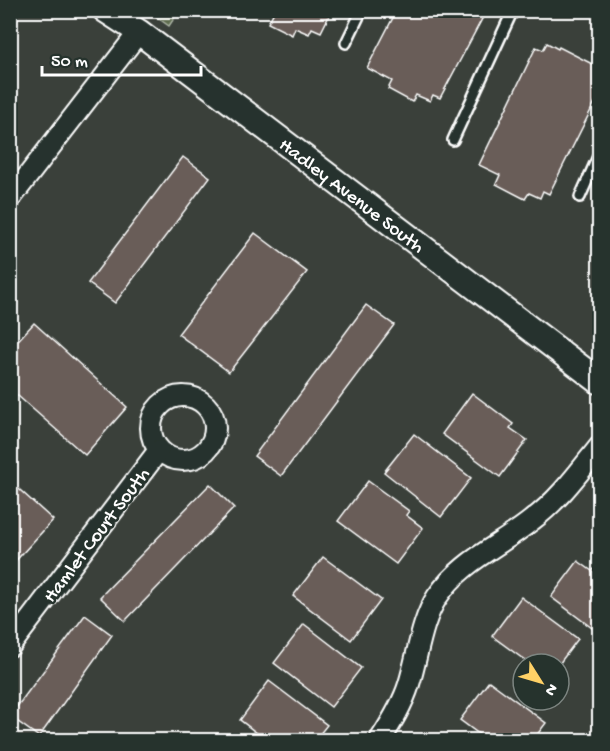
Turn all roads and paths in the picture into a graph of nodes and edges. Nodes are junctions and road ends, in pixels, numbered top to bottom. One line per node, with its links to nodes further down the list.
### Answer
1 (105, 10): 4 (street, Hadley Avenue South)
2 (362, 10): 5 (lane)
3 (513, 10): 6 (lane)
4 (139, 32): 9 (street); 10 (street, Hadley Avenue South)
5 (346, 43)
6 (453, 140)
7 (600, 152): 8 (lane)
8 (580, 197)
9 (10, 200)
10 (600, 382)
11 (600, 446): 14 (street)
12 (159, 450): 13 (street, Hamlet Court South)
13 (10, 646)
14 (380, 741)

